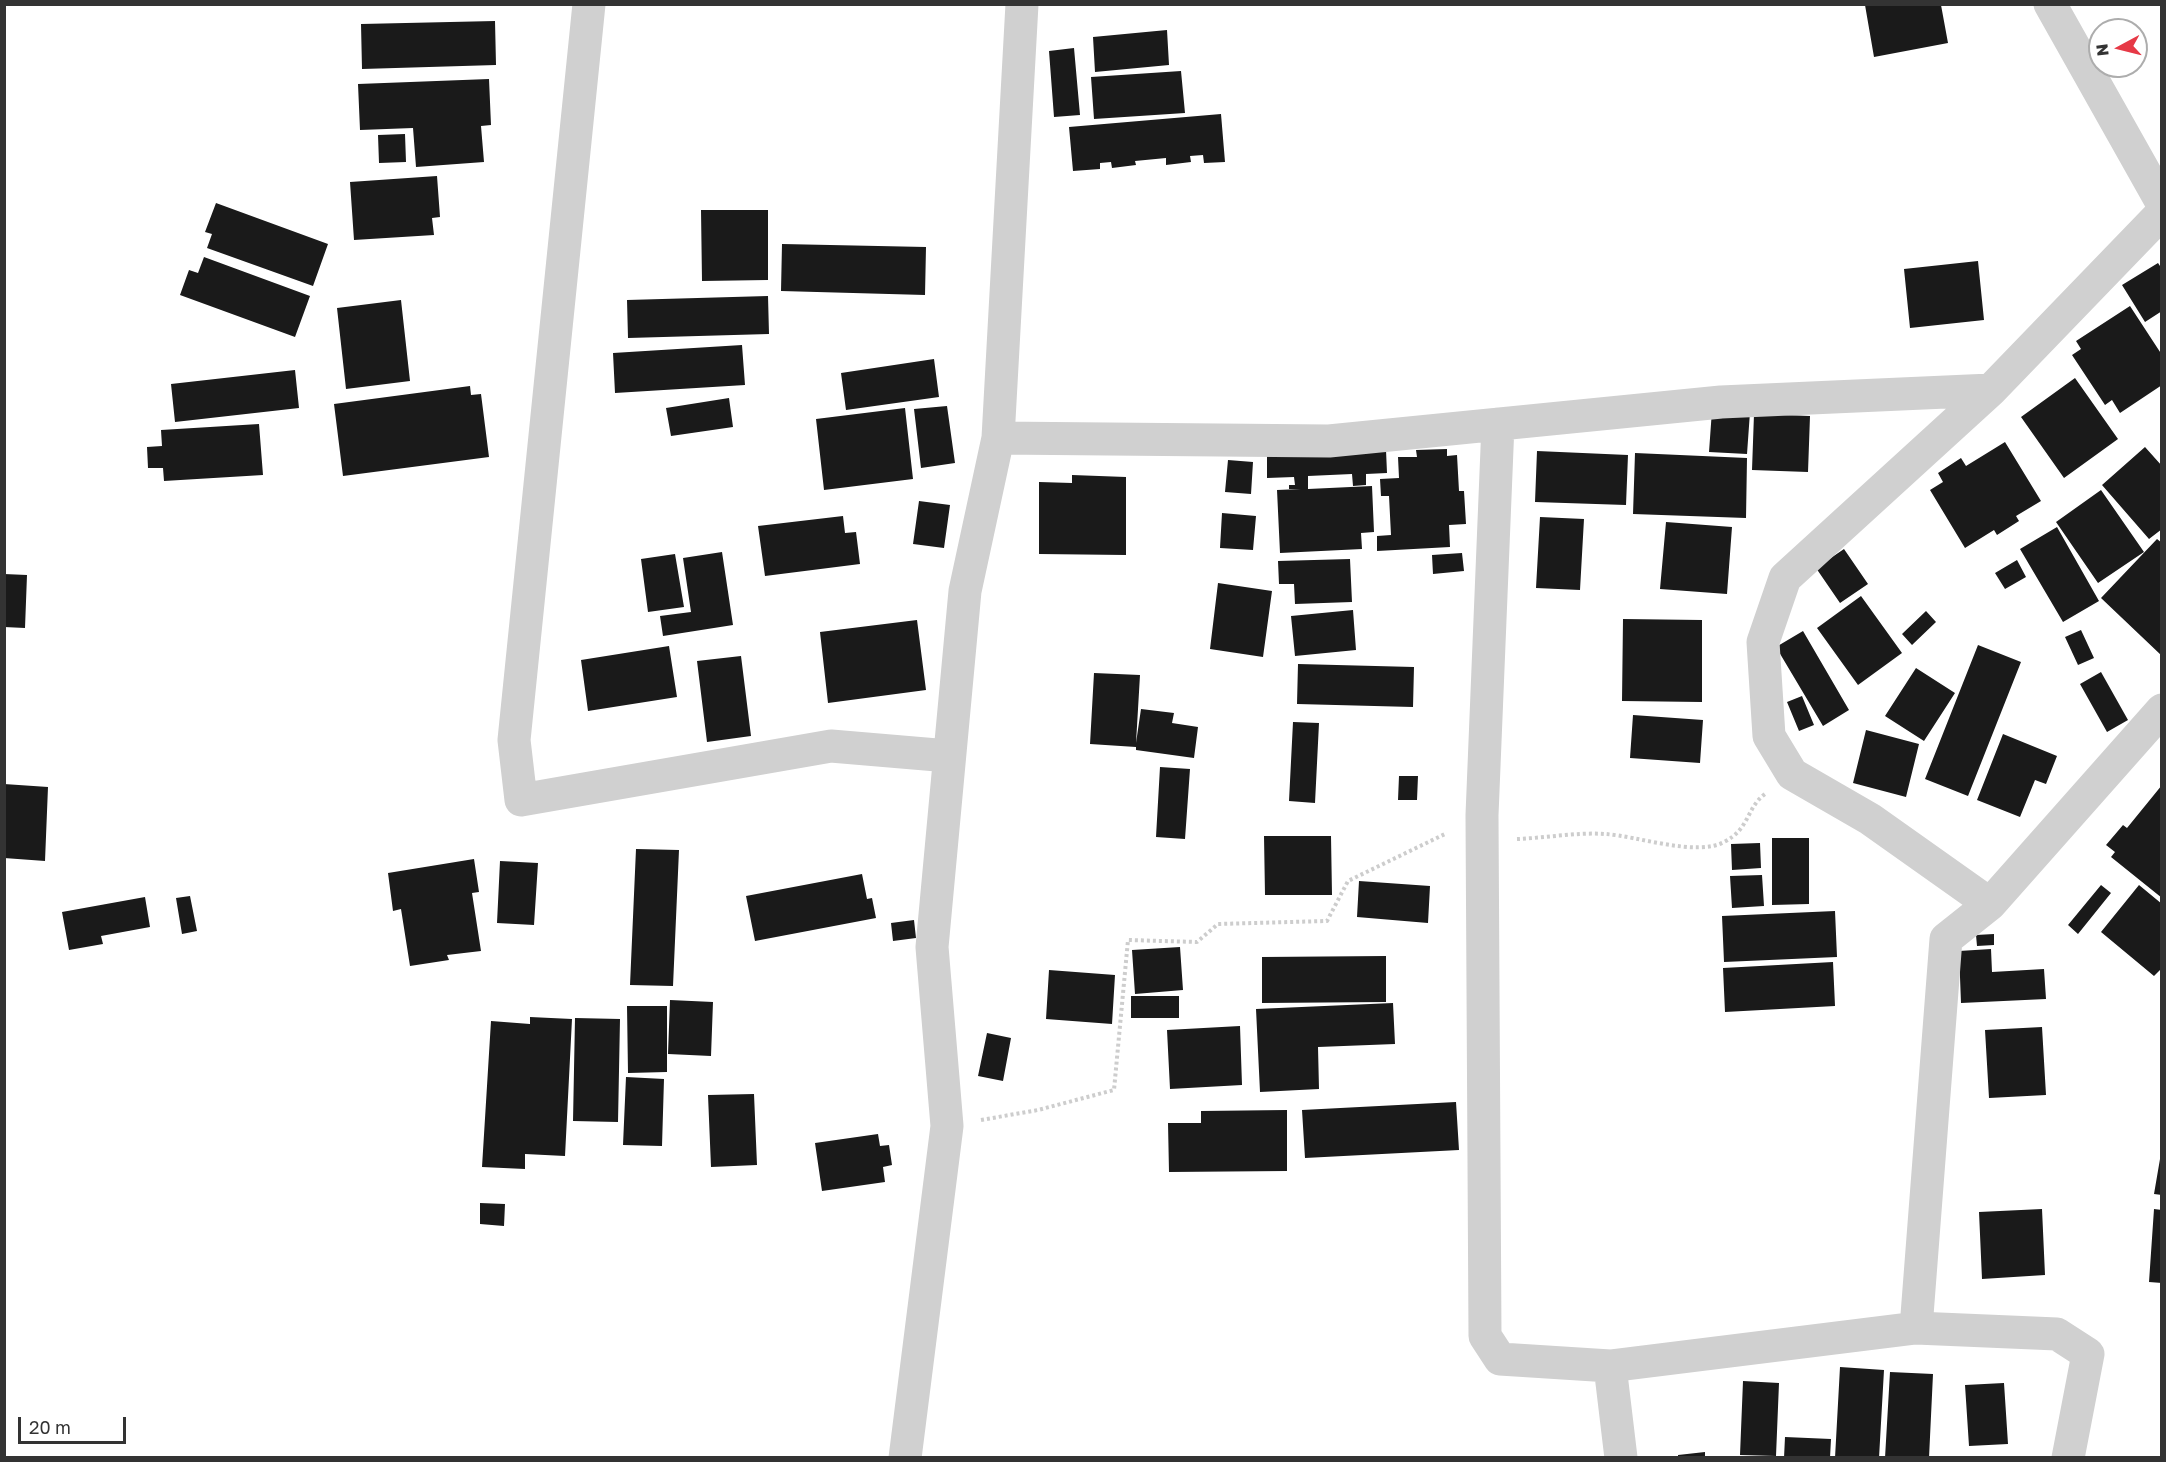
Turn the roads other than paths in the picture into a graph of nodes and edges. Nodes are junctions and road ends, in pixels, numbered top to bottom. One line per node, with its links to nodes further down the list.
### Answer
1 (589, 4): 10 (street)
2 (1022, 4): 8 (street)
3 (2050, 4): 4 (street)
4 (2162, 203)
5 (2162, 213): 6 (street)
6 (1992, 390): 7 (street); 11 (street)
7 (1498, 424): 8 (street); 13 (street)
8 (998, 438): 10 (street)
9 (2162, 710): 11 (street)
10 (949, 756): 14 (street)
11 (1990, 904): 12 (street)
12 (1916, 1328): 13 (street); 16 (street)
13 (1610, 1366): 15 (street)
14 (905, 1458)
15 (1621, 1458)
16 (2068, 1458)

